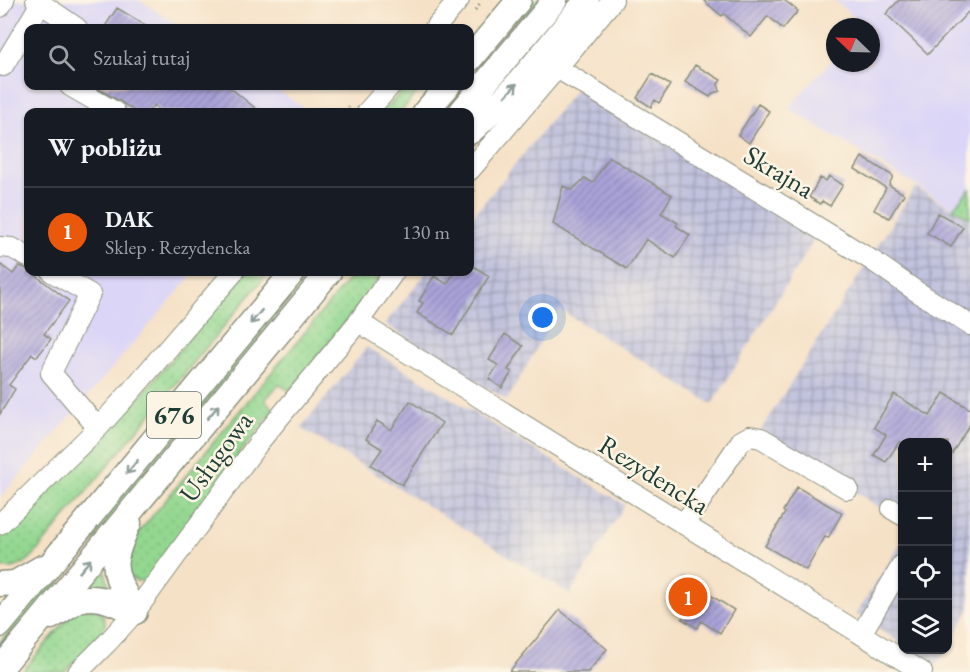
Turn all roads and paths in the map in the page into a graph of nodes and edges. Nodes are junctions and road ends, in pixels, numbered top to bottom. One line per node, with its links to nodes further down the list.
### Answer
1 (4, 0): 8 (street)
2 (459, 0): 11 (street)
3 (506, 0): 13 (main road)
4 (519, 0): 14 (main road)
5 (555, 0): 23 (main road)
6 (602, 2): 16 (street); 24 (main road, one-way to 6)
7 (46, 3): 9 (street); 10 (street)
8 (0, 7)
9 (32, 24)
10 (72, 24)
11 (438, 24)
12 (24, 35): 15 (street)
13 (474, 53)
14 (474, 54)
15 (3, 66)
16 (557, 68): 25 (street); 34 (street, Skrajna)
17 (77, 90): 20 (street)
18 (386, 90): 21 (street)
19 (444, 90): 22 (main road)
20 (108, 108)
21 (371, 108)
22 (429, 108)
23 (464, 108)
24 (474, 128)
25 (474, 165)
26 (0, 247): 27 (street)
27 (24, 255)
28 (59, 276): 35 (street)
29 (231, 276): 35 (street)
30 (291, 276): 40 (main road, 676, one-way to 40)
31 (326, 276): 37 (main road, 676, one-way to 31)
32 (391, 276): 33 (street, Usługowa)
33 (359, 321): 39 (street, Rezydencka); 43 (street, Usługowa)
34 (970, 325)
35 (99, 428): 38 (street)
36 (848, 489): 39 (street)
37 (135, 505): 43 (main road); 45 (main road, 676, one-way to 37)
38 (0, 524)
39 (683, 524): 46 (street, Rezydencka)
40 (55, 560): 42 (main road); 44 (main road, 676)
41 (898, 572): 46 (street)
42 (0, 584)
43 (135, 612): 45 (main road); 48 (street, Usługowa)
44 (0, 626)
45 (34, 628): 47 (main road, 676)
46 (861, 634): 49 (street, Rezydencka)
47 (0, 669)
48 (78, 672)
49 (922, 672)

